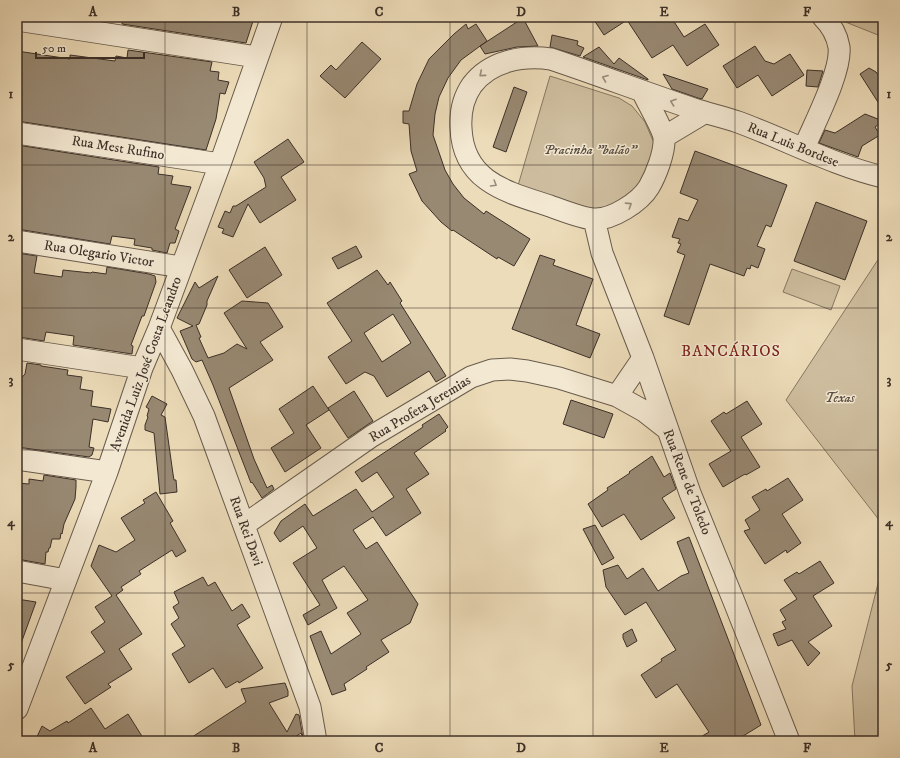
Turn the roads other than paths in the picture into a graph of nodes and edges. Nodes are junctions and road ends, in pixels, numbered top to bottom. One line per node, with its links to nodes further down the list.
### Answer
1 (272, 17): 4 (street, Avenida Luiz José Costa Leandro)
2 (824, 17): 9 (street)
3 (17, 20): 4 (street)
4 (257, 57): 10 (street, Avenida Luiz José Costa Leandro)
5 (642, 91): 6 (street, Rua Luis Bordese, one-way to 5); 8 (street); 12 (street, Rua Luis Bordese, one-way to 12)
6 (704, 113): 8 (street); 9 (street, Rua Luis Bordese)
7 (17, 133): 10 (street, Rua Mest Rufino)
8 (664, 137): 12 (street, one-way to 8)
9 (804, 148): 11 (street, Rua Luis Bordese)
10 (220, 164): 14 (street, Avenida Luiz José Costa Leandro)
11 (883, 177)
12 (594, 220): 17 (street, Rua Rene de Toledo)
13 (17, 241): 14 (street, Rua Olegario Victor)
14 (181, 267): 15 (street, Avenida Luiz José Costa Leandro)
15 (159, 328): 18 (street, Avenida Luiz José Costa Leandro); 23 (street, Rua Rei Davi)
16 (17, 349): 18 (street)
17 (642, 358): 19 (street); 20 (street, Rua Rene de Toledo)
18 (142, 368): 22 (street, Avenida Luiz José Costa Leandro)
19 (617, 396): 20 (street, Rua Profeta Jeremias); 23 (street, Rua Profeta Jeremias)
20 (667, 429): 29 (street, Rua Rene de Toledo)
21 (17, 459): 22 (street)
22 (107, 472): 25 (street, Avenida Luiz José Costa Leandro)
23 (244, 525): 28 (street, Rua Rei Davi)
24 (17, 571): 25 (street)
25 (66, 580): 26 (street, Avenida Luiz José Costa Leandro)
26 (22, 681): 27 (street, Avenida Luiz José Costa Leandro)
27 (17, 710)
28 (316, 741)
29 (789, 741)

